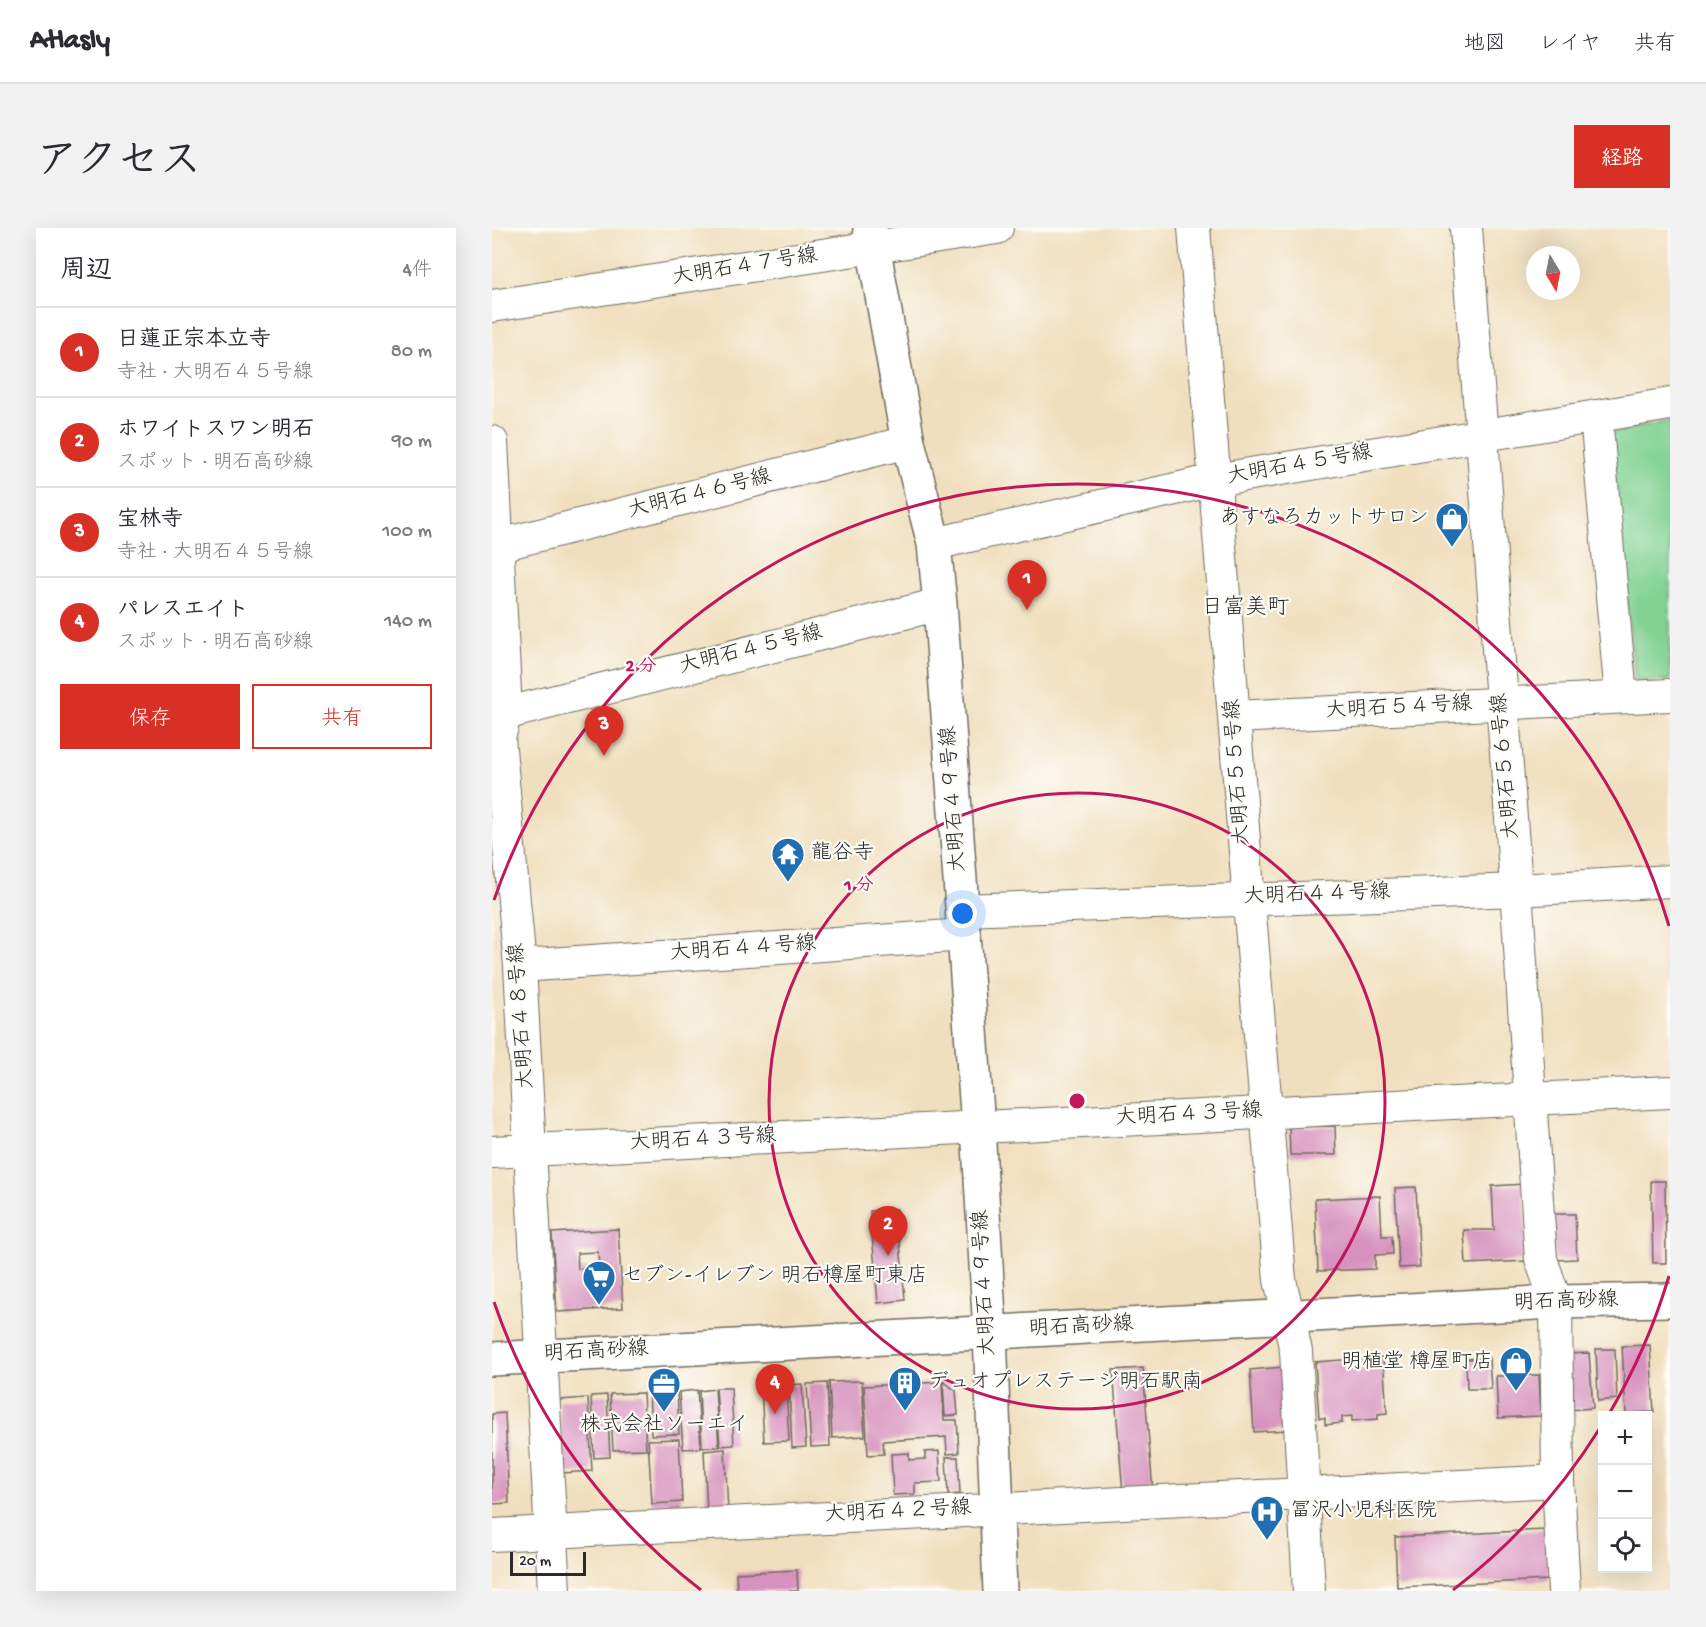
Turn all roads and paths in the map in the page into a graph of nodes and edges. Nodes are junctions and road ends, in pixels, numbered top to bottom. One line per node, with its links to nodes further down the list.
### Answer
1 (997, 228): 4 (street, 大明石４７号線)
2 (1194, 228): 11 (street, 大明石５５号線)
3 (1466, 228): 8 (street, 大明石５６号線)
4 (872, 238): 5 (street, 大明石４７号線); 10 (street, 大明石４９号線)
5 (492, 306)
6 (1670, 404): 7 (street, 大明石４５号線)
7 (1596, 416): 8 (street, 大明石４５号線); 16 (street)
8 (1483, 435): 11 (street, 大明石４５号線); 17 (street, 大明石５６号線)
9 (492, 442): 13 (street, 大明石４８号線)
10 (908, 442): 12 (street, 大明石４９号線); 13 (street, 大明石４６号線)
11 (1215, 480): 12 (street, 大明石４５号線); 19 (street, 大明石５５号線)
12 (934, 544): 14 (street, 大明石４９号線)
13 (495, 547): 18 (street, 大明石４８号線)
14 (940, 604): 18 (street, 大明石４５号線); 24 (street, 大明石４９号線)
15 (1670, 694): 16 (street, 大明石５４号線)
16 (1621, 697): 17 (street, 大明石５４号線)
17 (1501, 703): 19 (street, 大明石５４号線); 21 (street, 大明石５６号線)
18 (499, 714): 23 (street, 大明石４８号線)
19 (1235, 717): 22 (street, 大明石５５号線)
20 (1670, 881): 21 (street, 大明石４４号線)
21 (1518, 890): 22 (street, 大明石４４号線); 27 (street, 大明石５６号線)
22 (1250, 897): 24 (street, 大明石４４号線); 28 (street, 大明石５５号線)
23 (504, 920): 25 (street, 大明石４８号線)
24 (964, 922): 25 (street, 大明石４４号線); 29 (street, 大明石４９号線)
25 (520, 966): 30 (street, 大明石４８号線)
26 (1670, 1092): 27 (street, 大明石４３号線)
27 (1531, 1099): 28 (street, 大明石４３号線); 33 (street, 大明石５６号線)
28 (1266, 1112): 29 (street, 大明石４３号線); 34 (street, 大明石５５号線)
29 (978, 1127): 30 (street, 大明石４３号線); 35 (street, 大明石４９号線)
30 (532, 1149): 31 (street, 大明石４３号線); 36 (street, 大明石４８号線)
31 (492, 1152)
32 (1670, 1300): 33 (street, 明石高砂線)
33 (1556, 1302): 34 (street, 明石高砂線); 38 (street, 大明石５６号線)
34 (1287, 1316): 35 (street, 明石高砂線); 39 (street, 大明石５５号線)
35 (990, 1333): 36 (street, 明石高砂線); 40 (street, 大明石４９号線)
36 (543, 1356): 37 (street, 明石高砂線); 41 (street, 大明石４８号線)
37 (492, 1359)
38 (1558, 1481): 39 (street, 大明石４２号線); 46 (street, 大明石５６号線)
39 (1305, 1494): 40 (street, 大明石４２号線); 45 (street, 大明石５５号線)
40 (995, 1508): 41 (street, 大明石４２号線); 44 (street, 大明石４９号線)
41 (551, 1532): 42 (street, 大明石４２号線); 43 (street, 大明石４８号線)
42 (492, 1535)
43 (554, 1591)
44 (1000, 1591)
45 (1309, 1591)
46 (1563, 1591)

